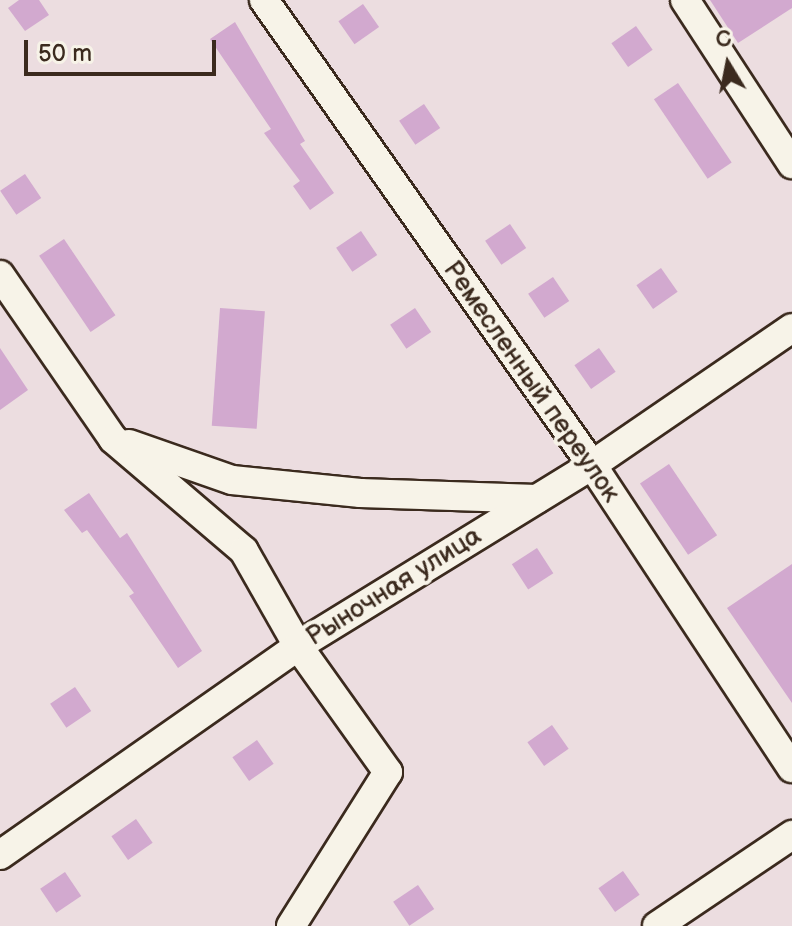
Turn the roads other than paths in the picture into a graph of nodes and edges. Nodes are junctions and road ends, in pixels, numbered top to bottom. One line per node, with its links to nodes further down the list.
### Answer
1 (264, 0): 7 (street, Ремесленный переулок)
2 (685, 0): 3 (street)
3 (792, 164)
4 (0, 275): 6 (street)
5 (792, 328): 7 (street, Рыночная улица)
6 (113, 439): 8 (street); 9 (street)
7 (592, 465): 8 (street, Рыночная улица); 10 (street, Ремесленный переулок)
8 (537, 499): 9 (street, Рыночная улица)
9 (298, 646): 12 (street, Рыночная улица); 13 (street)
10 (792, 768)
11 (792, 835): 14 (street)
12 (0, 855)
13 (291, 926)
14 (657, 926)

